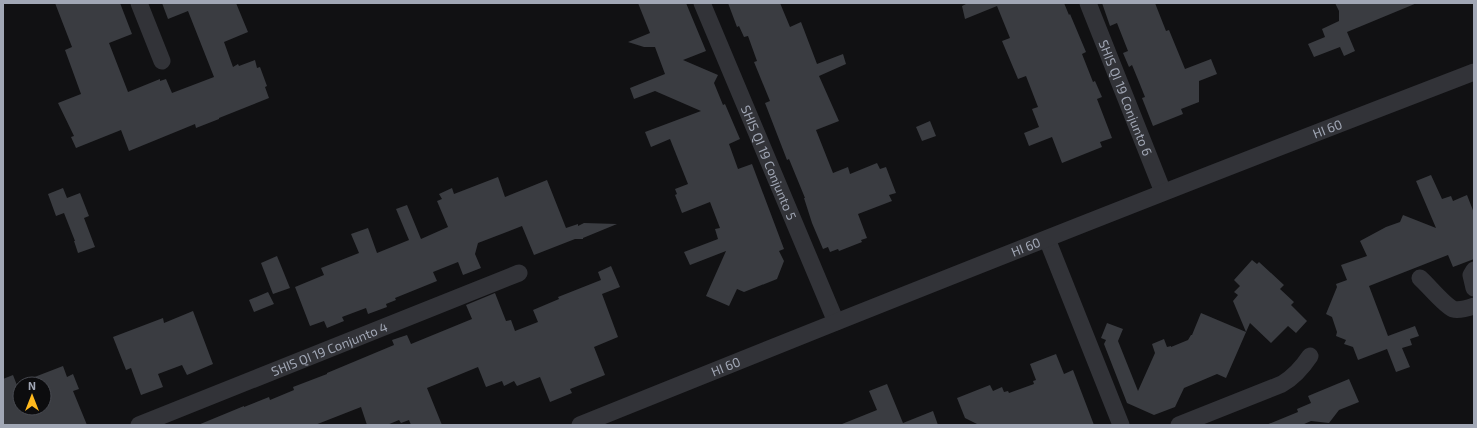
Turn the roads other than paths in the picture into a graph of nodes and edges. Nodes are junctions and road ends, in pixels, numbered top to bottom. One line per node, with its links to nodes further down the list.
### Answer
1 (139, 3): 4 (street)
2 (702, 3): 13 (street, SHIS QI 19 Conjunto 5)
3 (1088, 3): 6 (street, SHIS QI 19 Conjunto 6)
4 (162, 61)
5 (1474, 72): 6 (street, HI 60)
6 (1163, 192): 7 (street, HI 60)
7 (1047, 239): 13 (street, HI 60); 17 (street)
8 (1474, 270): 11 (street)
9 (519, 273): 15 (street, SHIS QI 19 Conjunto 4)
10 (1420, 278): 12 (street)
11 (1474, 288)
12 (1474, 306)
13 (836, 322): 16 (street, HI 60)
14 (1310, 356): 18 (street)
15 (139, 425)
16 (580, 425)
17 (1121, 425)
18 (1179, 425)

